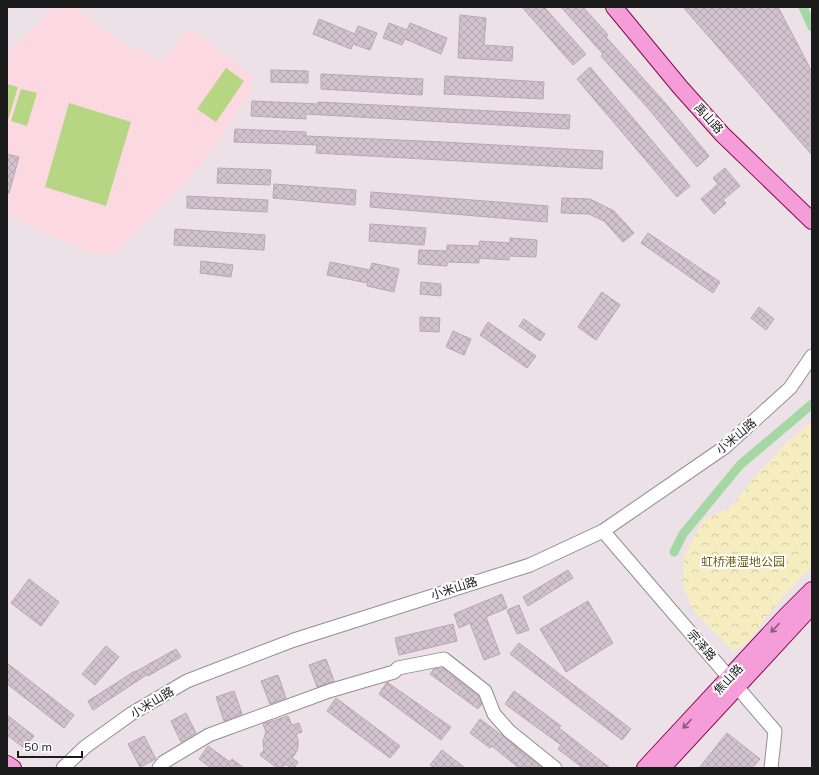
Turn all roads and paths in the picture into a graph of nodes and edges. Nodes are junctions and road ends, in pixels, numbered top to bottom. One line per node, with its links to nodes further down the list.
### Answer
1 (614, 7): 4 (main road, 禹山路)
2 (626, 7): 3 (main road, 禹山路)
3 (812, 208)
4 (812, 222)
5 (812, 356): 6 (street, 小米山路)
6 (603, 531): 9 (street, 宗泽路); 12 (street, 小米山路)
7 (812, 590): 9 (main road, 焦山路, one-way to 9)
8 (812, 605): 9 (main road, 焦山路)
9 (733, 682): 15 (main road, 焦山路, one-way to 15); 16 (main road, 焦山路); 17 (street, 宗泽路)
10 (7, 764): 11 (main road)
11 (13, 768)
12 (63, 768)
13 (159, 768): 14 (street)
14 (555, 768)
15 (645, 768)
16 (662, 768)
17 (771, 768)

